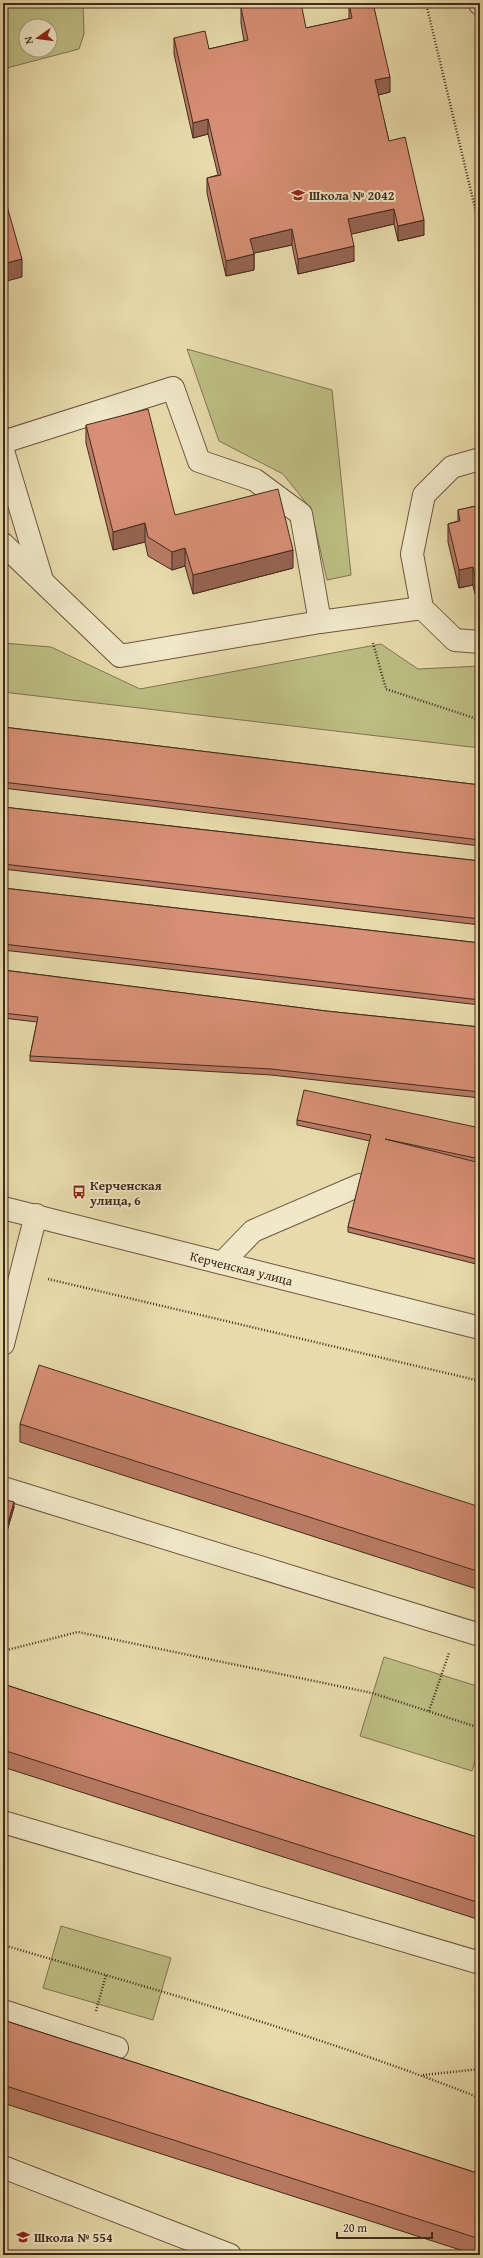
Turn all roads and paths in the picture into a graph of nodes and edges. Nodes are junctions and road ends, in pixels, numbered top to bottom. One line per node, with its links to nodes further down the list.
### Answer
1 (426, 3): 2 (path)
2 (480, 229)
3 (3, 442): 10 (street)
4 (3, 451): 7 (street)
5 (480, 459): 8 (street)
6 (3, 544): 7 (street)
7 (42, 582): 10 (street)
8 (422, 608): 9 (street); 11 (street)
9 (365, 616): 10 (street); 12 (path)
10 (320, 622)
11 (480, 642)
12 (480, 720)
13 (360, 1185): 16 (street)
14 (3, 1208): 15 (street, Керченская улица)
15 (36, 1215): 16 (street, Керченская улица); 17 (street)
16 (222, 1263): 18 (street, Керченская улица)
17 (21, 1272): 19 (street); 20 (path)
18 (480, 1328)
19 (3, 1344)
20 (480, 1381)
21 (3, 1488): 22 (street)
22 (457, 1628): 23 (street); 25 (path)
23 (480, 1635)
24 (3, 1651): 25 (path)
25 (429, 1711): 26 (path)
26 (480, 1728)
27 (3, 1822): 29 (street)
28 (3, 1945): 30 (path)
29 (480, 1963)
30 (106, 1975): 32 (path); 35 (path)
31 (3, 2011): 32 (street)
32 (88, 2039): 33 (street)
33 (117, 2048)
34 (480, 2069): 35 (path)
35 (422, 2075): 36 (path)
36 (480, 2098)
37 (3, 2167): 38 (street)
38 (230, 2255)

